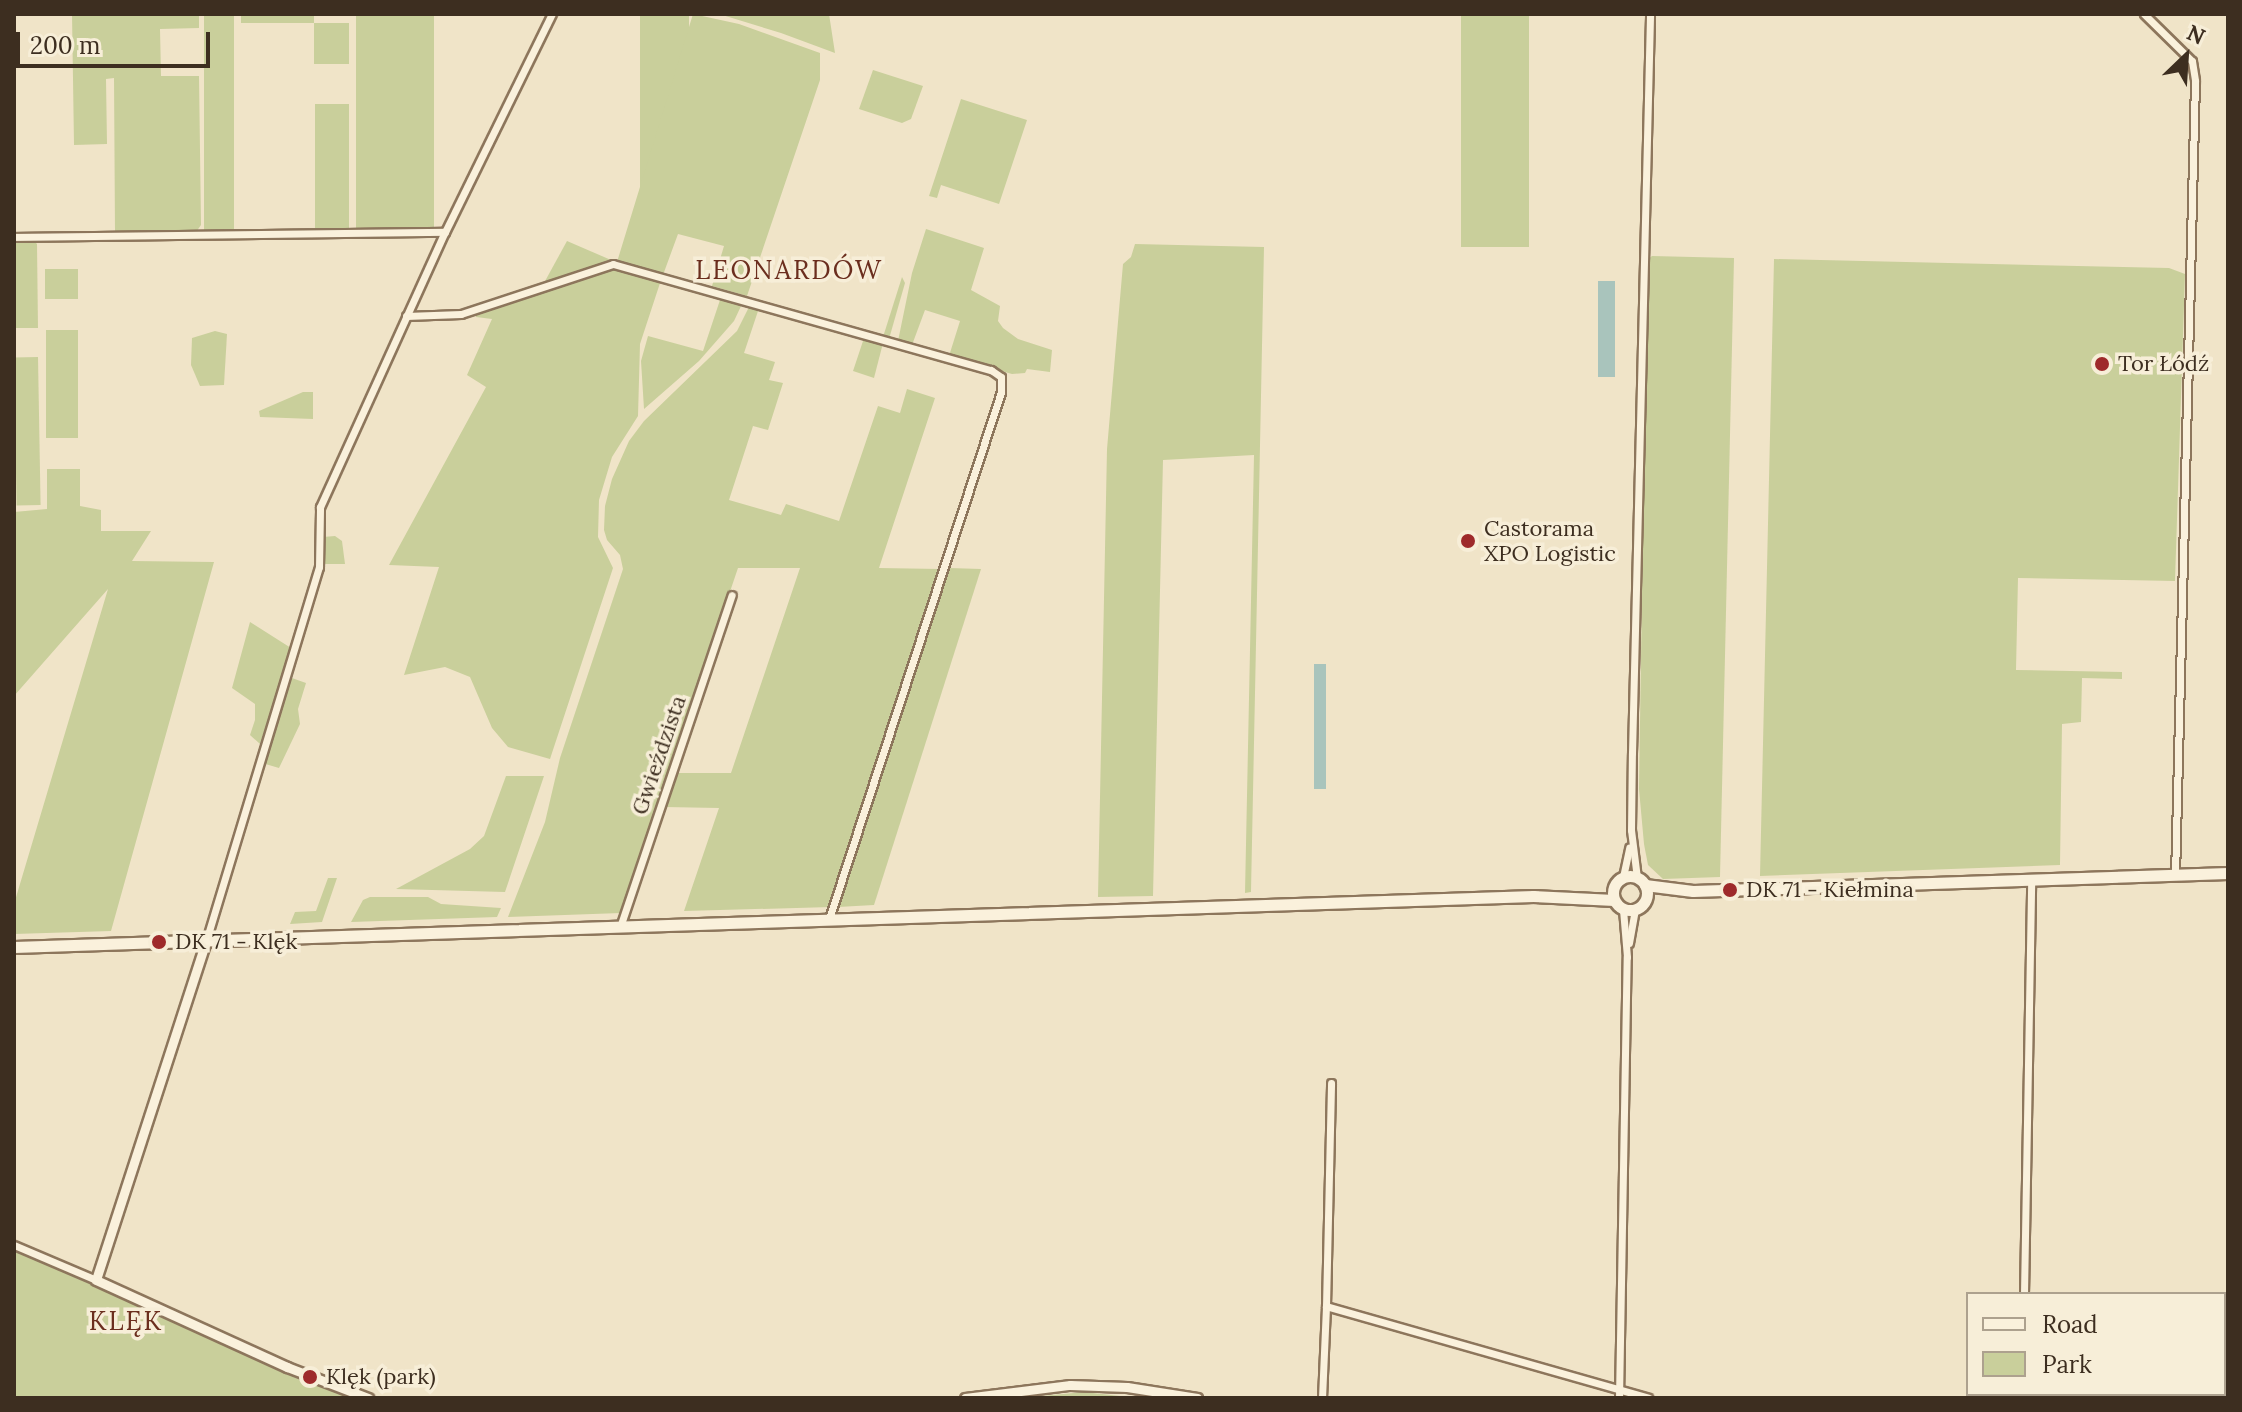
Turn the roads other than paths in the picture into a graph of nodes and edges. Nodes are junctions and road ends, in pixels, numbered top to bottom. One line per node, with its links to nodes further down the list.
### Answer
1 (552, 14): 4 (street)
2 (1650, 14): 8 (street)
3 (2144, 14): 10 (street)
4 (445, 232): 5 (street); 6 (street)
5 (14, 237)
6 (406, 316): 18 (street); 20 (street)
7 (732, 595): 19 (street, Gwieździsta)
8 (1631, 830): 12 (street); 13 (street)
9 (2228, 873): 10 (main road)
10 (2175, 875): 11 (main road)
11 (2031, 880): 14 (main road); 25 (street)
12 (1619, 882): 13 (main road); 15 (main road); 17 (main road)
13 (1641, 882): 14 (main road); 16 (main road)
14 (1693, 891): 16 (main road)
15 (1566, 895): 17 (main road); 18 (main road)
16 (1645, 899): 17 (main road)
17 (1624, 906): 27 (street)
18 (829, 919): 19 (main road)
19 (620, 927): 20 (main road)
20 (206, 941): 21 (main road); 24 (street)
21 (14, 947)
22 (1331, 1083): 26 (street)
23 (15, 1248): 24 (street)
24 (96, 1280): 28 (street)
25 (2024, 1292)
26 (1326, 1306): 27 (street); 31 (street)
27 (1620, 1394): 32 (street)
28 (368, 1398)
29 (965, 1398): 30 (street)
30 (1197, 1398)
31 (1322, 1398)
32 (1648, 1398)

